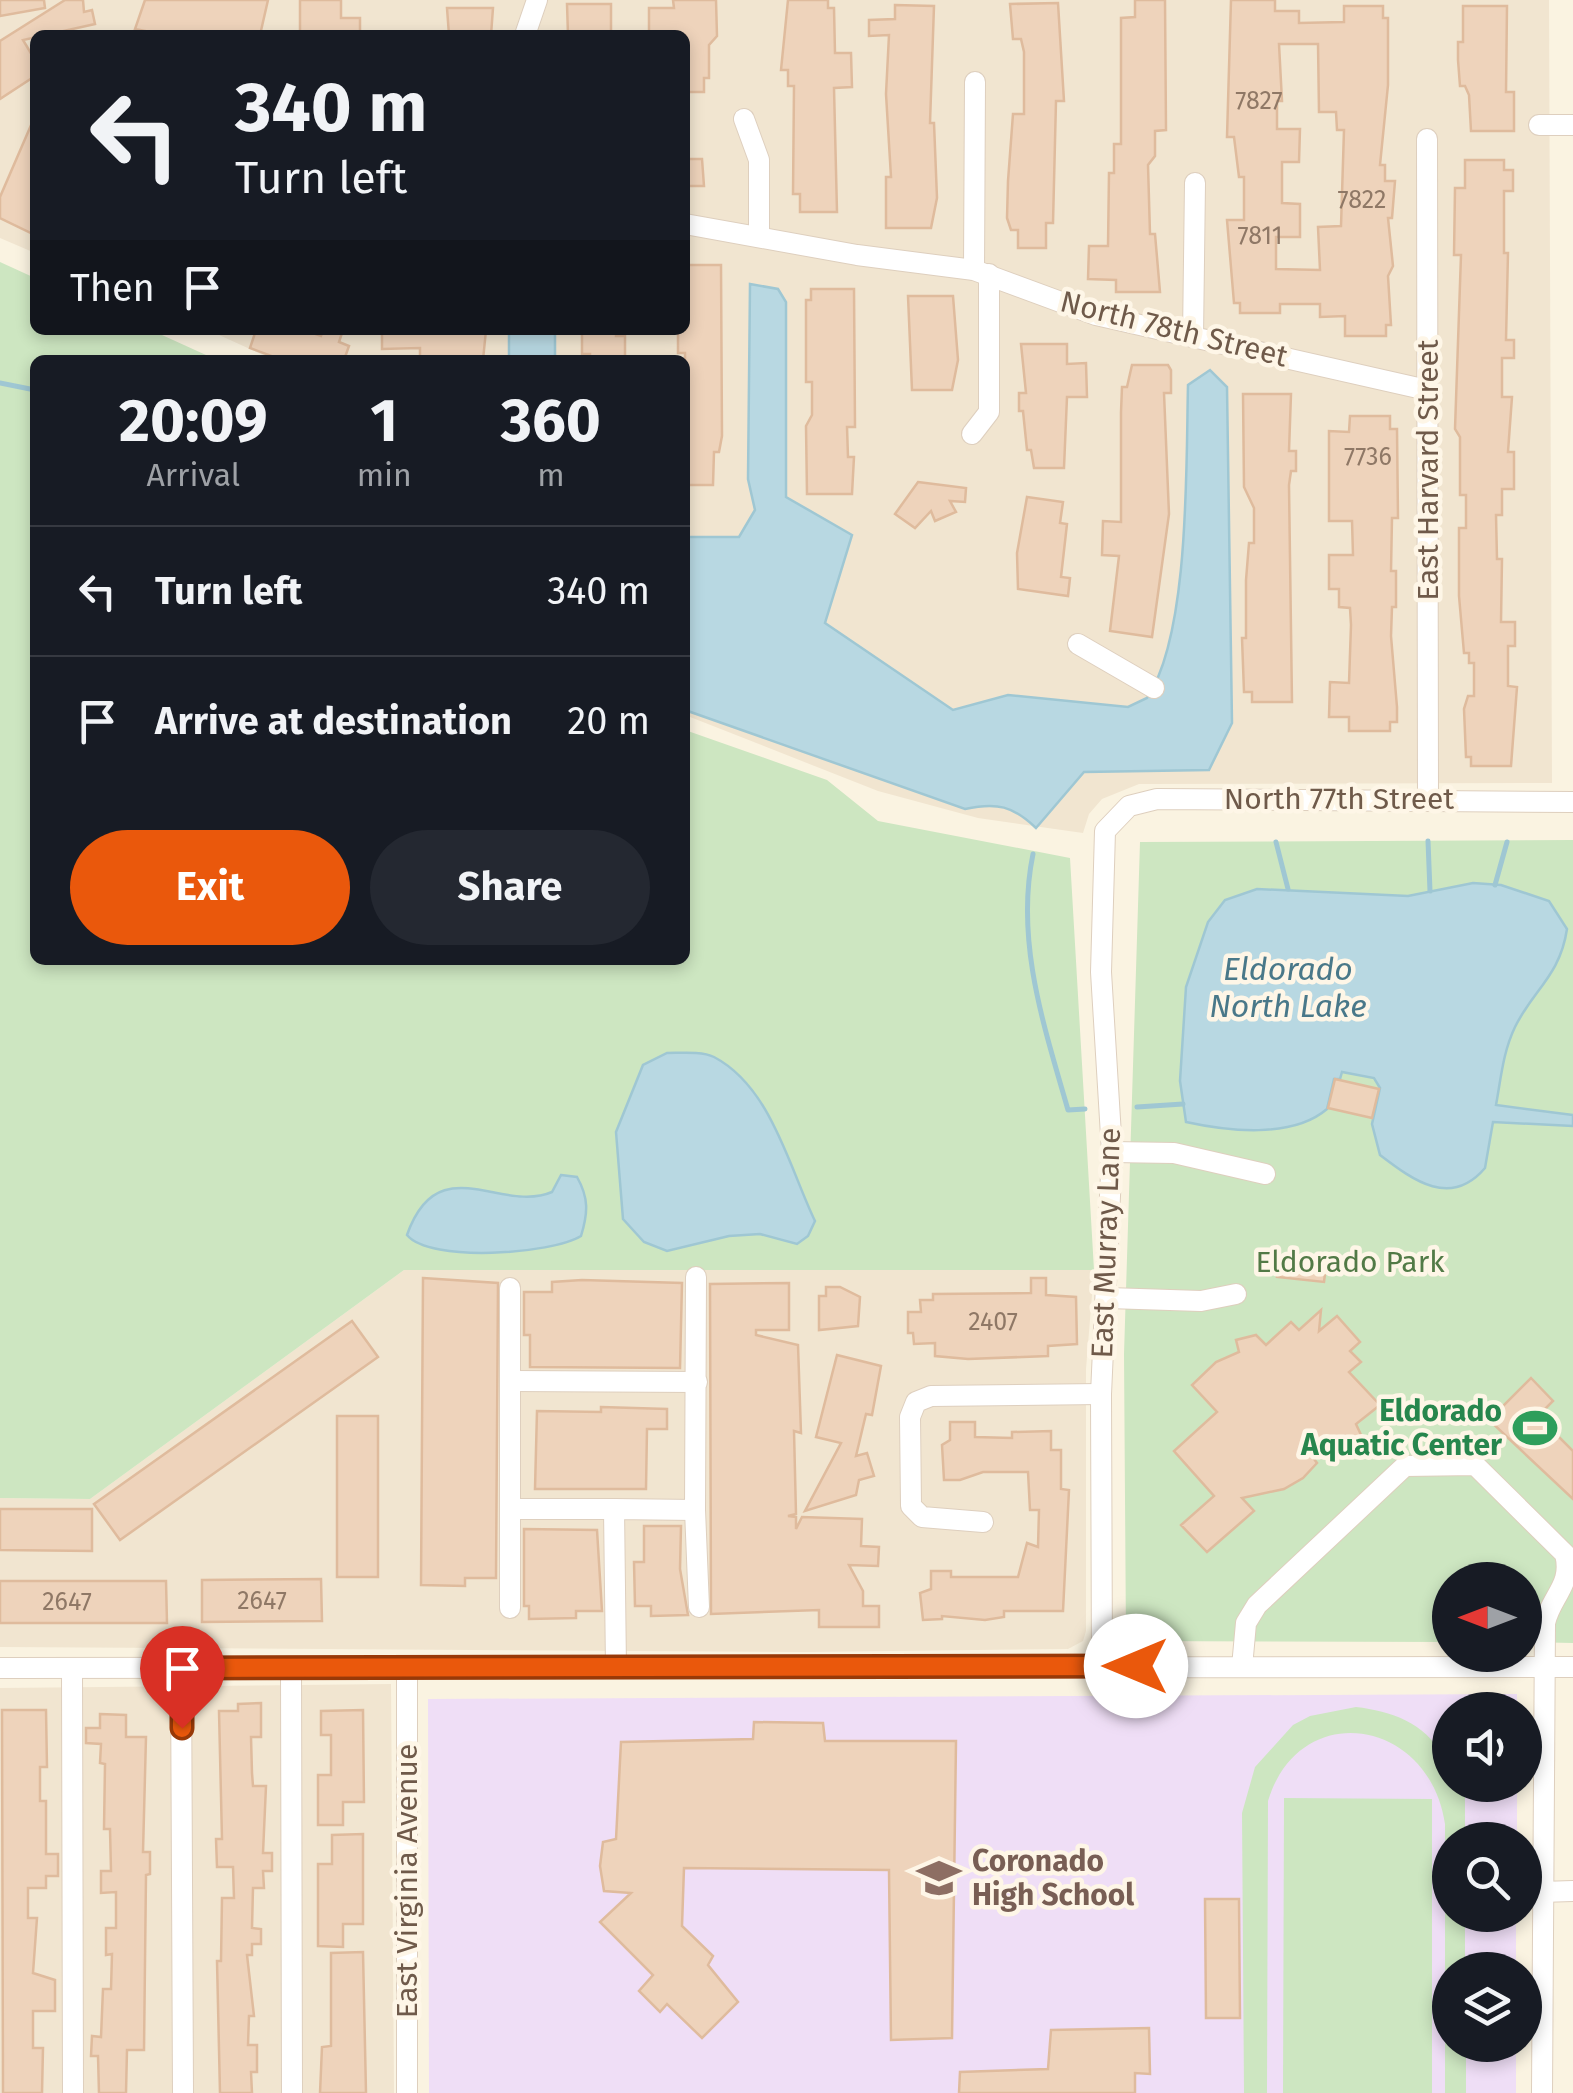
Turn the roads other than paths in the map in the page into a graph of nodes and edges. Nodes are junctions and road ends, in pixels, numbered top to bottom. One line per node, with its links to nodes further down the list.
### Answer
1 (537, 0): 2 (street)
2 (528, 30)
3 (974, 82): 11 (street)
4 (744, 119): 10 (street)
5 (1539, 125): 6 (street)
6 (1573, 125)
7 (1427, 139): 13 (street, East Harvard Street)
8 (1195, 183): 12 (street)
9 (690, 225): 10 (street, North 78th Street)
10 (759, 238): 11 (street, North 78th Street)
11 (982, 272): 12 (street, North 78th Street); 14 (street)
12 (1193, 337): 13 (street, North 78th Street)
13 (1428, 390): 17 (street, East Harvard Street)
14 (972, 434)
15 (1078, 644): 16 (street)
16 (1154, 688)
17 (1428, 800): 18 (street, North 77th Street); 19 (street, North 77th Street)
18 (1573, 802)
19 (1111, 821): 20 (street, East Murray Lane)
20 (1112, 1152): 21 (street); 25 (street, East Murray Lane)
21 (1265, 1174)
22 (696, 1278): 27 (street)
23 (510, 1288): 26 (street)
24 (1236, 1294): 25 (street)
25 (1108, 1298): 28 (street, East Murray Lane)
26 (512, 1381): 27 (street); 29 (street)
27 (696, 1382): 31 (street)
28 (1101, 1394): 32 (street); 35 (street, East Murray Lane)
29 (510, 1508): 30 (street); 33 (street)
30 (614, 1509): 31 (street); 40 (street)
31 (695, 1510): 34 (street)
32 (983, 1522)
33 (510, 1608)
34 (699, 1608)
35 (1102, 1666): 36 (street); 40 (street)
36 (1242, 1667): 41 (street); 41 (street)
37 (0, 1668): 44 (street)
38 (182, 1668): 39 (street); 44 (street); 50 (street)
39 (291, 1668): 43 (street); 51 (street)
40 (616, 1668): 43 (street)
41 (1545, 1668): 42 (street); 45 (street)
42 (1573, 1668)
43 (407, 1669): 52 (street, East Virginia Avenue)
44 (72, 1670): 49 (street)
45 (1542, 1836)
46 (1573, 1891): 47 (street)
47 (1542, 1892)
48 (1541, 1932): 53 (street)
49 (73, 2093)
50 (183, 2093)
51 (292, 2093)
52 (407, 2093)
53 (1542, 2093)

